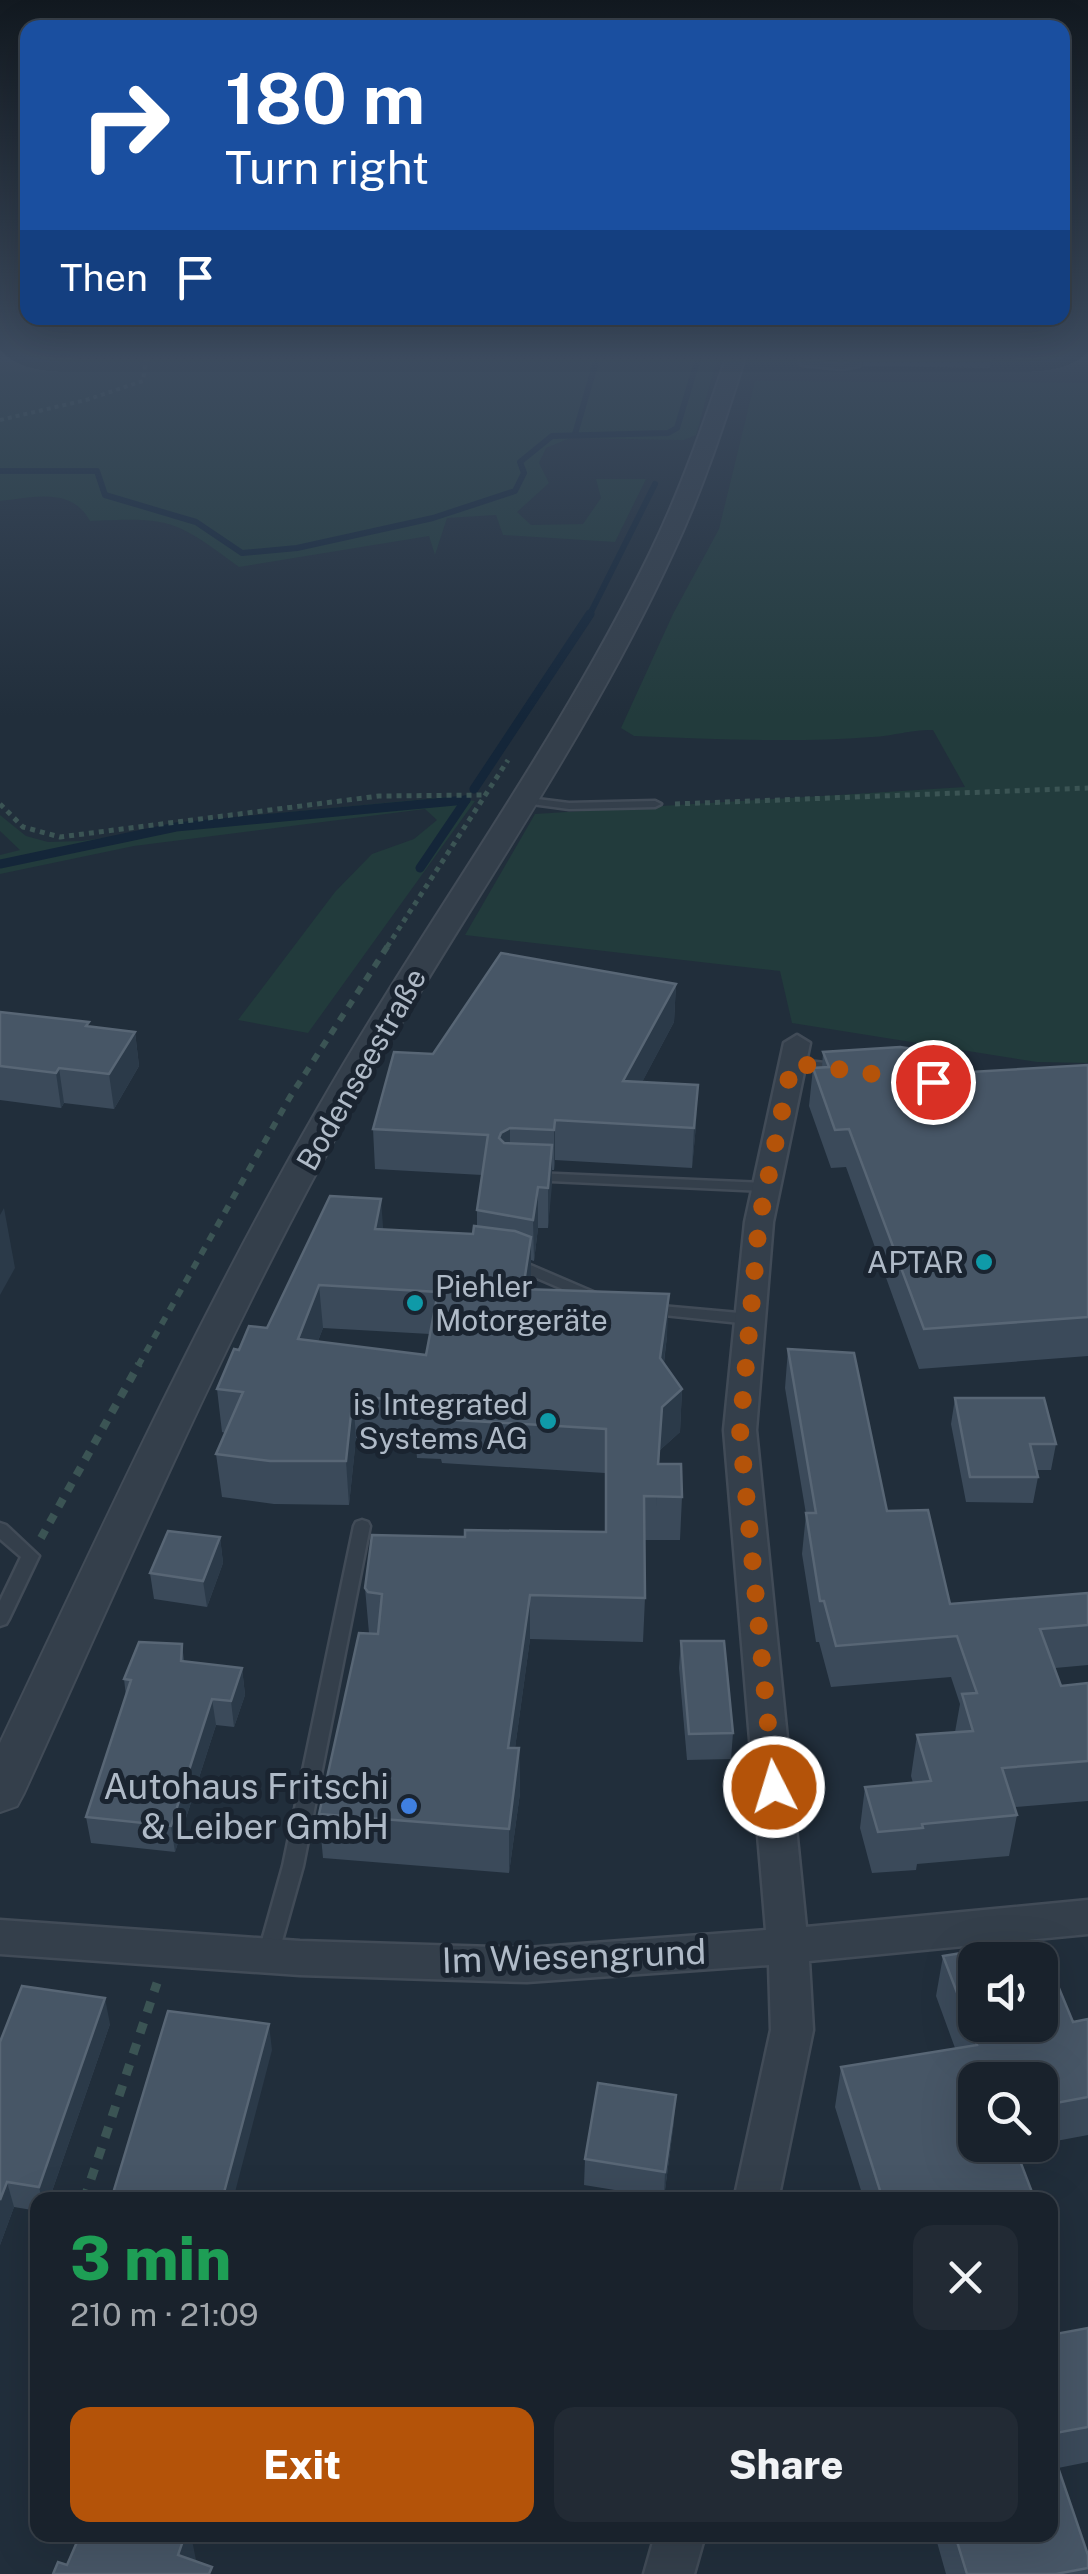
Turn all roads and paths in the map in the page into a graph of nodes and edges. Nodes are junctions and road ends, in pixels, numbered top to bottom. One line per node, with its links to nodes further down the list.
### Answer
1 (695, 475): 4 (street, Bodenseestraße)
2 (1088, 788): 6 (path)
3 (485, 795): 5 (path)
4 (520, 800): 6 (lane); 16 (street, Bodenseestraße)
5 (0, 804)
6 (656, 804)
7 (794, 1053): 8 (lane); 10 (street)
8 (849, 1070)
9 (510, 1176): 10 (lane)
10 (766, 1187): 12 (street)
11 (502, 1260): 12 (lane)
12 (750, 1319): 19 (street)
13 (362, 1526): 21 (lane)
14 (0, 1530): 15 (lane)
15 (0, 1618)
16 (0, 1793)
17 (1088, 1917): 19 (street, Im Wiesengrund)
18 (0, 1936): 20 (street, Im Wiesengrund)
19 (788, 1946): 21 (street, Im Wiesengrund); 23 (street)
20 (168, 1948): 21 (street, Im Wiesengrund); 22 (path)
21 (268, 1956)
22 (87, 2192)
23 (758, 2192)
24 (678, 2542): 25 (street)
25 (669, 2574)

